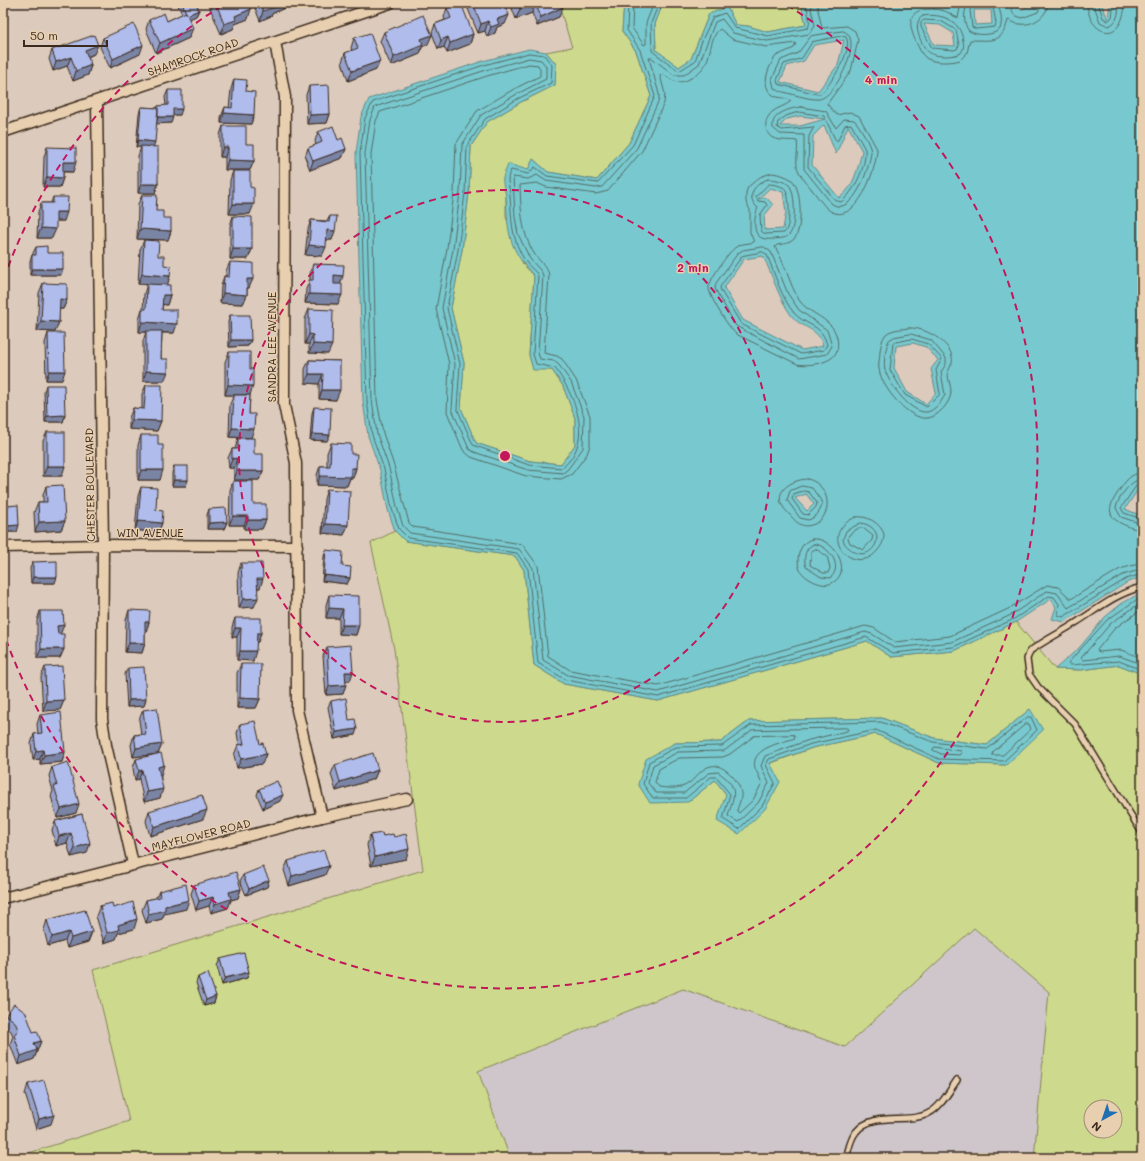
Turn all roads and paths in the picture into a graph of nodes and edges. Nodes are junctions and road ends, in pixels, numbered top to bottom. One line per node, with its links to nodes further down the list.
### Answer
1 (390, 3): 2 (street, SHAMROCK ROAD)
2 (274, 42): 3 (street, SHAMROCK ROAD); 6 (street, SANDRA LEE AVENUE)
3 (97, 102): 4 (street, SHAMROCK ROAD); 5 (street, CHESTER BOULEVARD)
4 (3, 132)
5 (103, 545): 6 (street, WIN AVENUE); 7 (street, WIN AVENUE); 12 (street, CHESTER BOULEVARD)
6 (297, 546): 10 (street, SANDRA LEE AVENUE)
7 (3, 547)
8 (1142, 587): 11 (lane)
9 (407, 799): 10 (street, MAYFLOWER ROAD)
10 (322, 817): 12 (street, MAYFLOWER ROAD)
11 (1142, 833)
12 (133, 864): 13 (street, MAYFLOWER ROAD)
13 (3, 898)
14 (957, 1080): 15 (lane)
15 (846, 1158)

